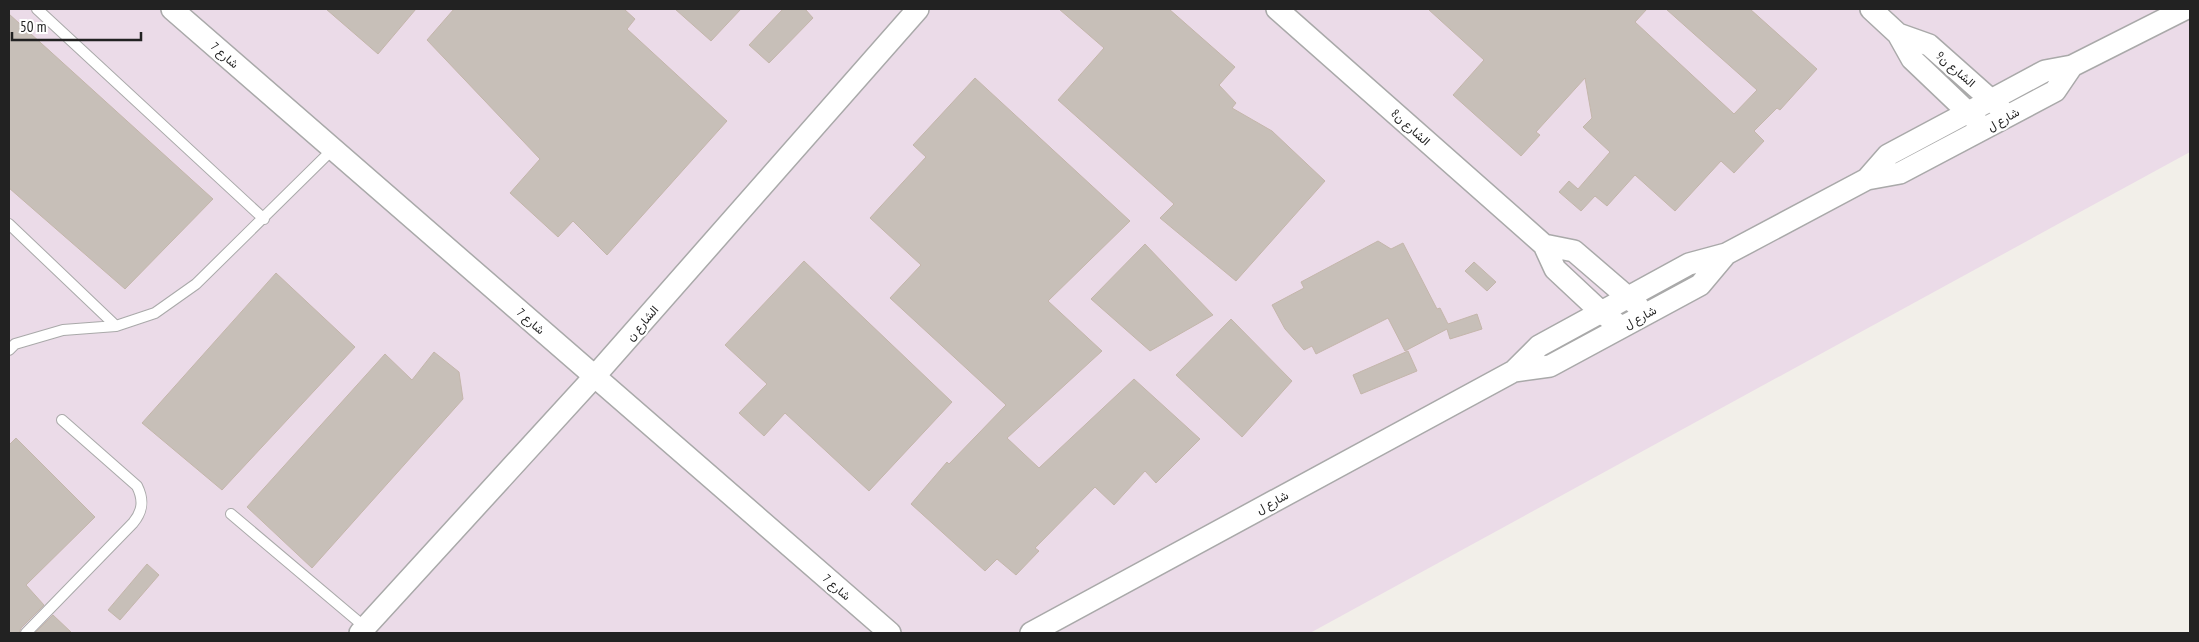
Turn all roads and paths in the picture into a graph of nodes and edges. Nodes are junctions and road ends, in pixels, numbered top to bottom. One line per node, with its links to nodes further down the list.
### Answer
1 (36, 9): 15 (lane)
2 (172, 9): 13 (street, شارع 7)
3 (918, 9): 26 (street, الشارع ن)
4 (1277, 9): 17 (street, الشارع ن8)
5 (1870, 9): 7 (street, الشارع ن9)
6 (2181, 9): 8 (street, شارع ل)
7 (1898, 34): 9 (street, الشارع ن9); 10 (street, الشارع ن9)
8 (2072, 66): 9 (street, شارع ل); 11 (street, شارع ل)
9 (1991, 100): 10 (street, شارع ل); 11 (street, الشارع ن9)
10 (1968, 112): 12 (street, الشارع ن9); 14 (street, شارع ل)
11 (2008, 116): 12 (street, شارع ل)
12 (1985, 129): 14 (street, شارع ل)
13 (333, 149): 15 (lane); 26 (street, شارع 7)
14 (1867, 179): 18 (street, شارع ل)
15 (264, 219): 22 (lane)
16 (9, 224): 22 (lane)
17 (1544, 245): 19 (street); 20 (street, الشارع ن8)
18 (1726, 254): 19 (street, شارع ل); 21 (street, شارع ل)
19 (1628, 297): 20 (street, شارع ل); 21 (street)
20 (1601, 312): 23 (street, الشارع ن8); 25 (street, شارع ل)
21 (1646, 314): 23 (street, شارع ل)
22 (116, 326): 24 (lane)
23 (1621, 327): 25 (street, شارع ل)
24 (9, 350)
25 (1514, 371): 32 (street, شارع ل)
26 (594, 377): 29 (street, الشارع ن); 31 (street, شارع 7)
27 (62, 420): 30 (lane)
28 (231, 514): 29 (lane)
29 (363, 630)
30 (26, 633)
31 (890, 633)
32 (1031, 633)

